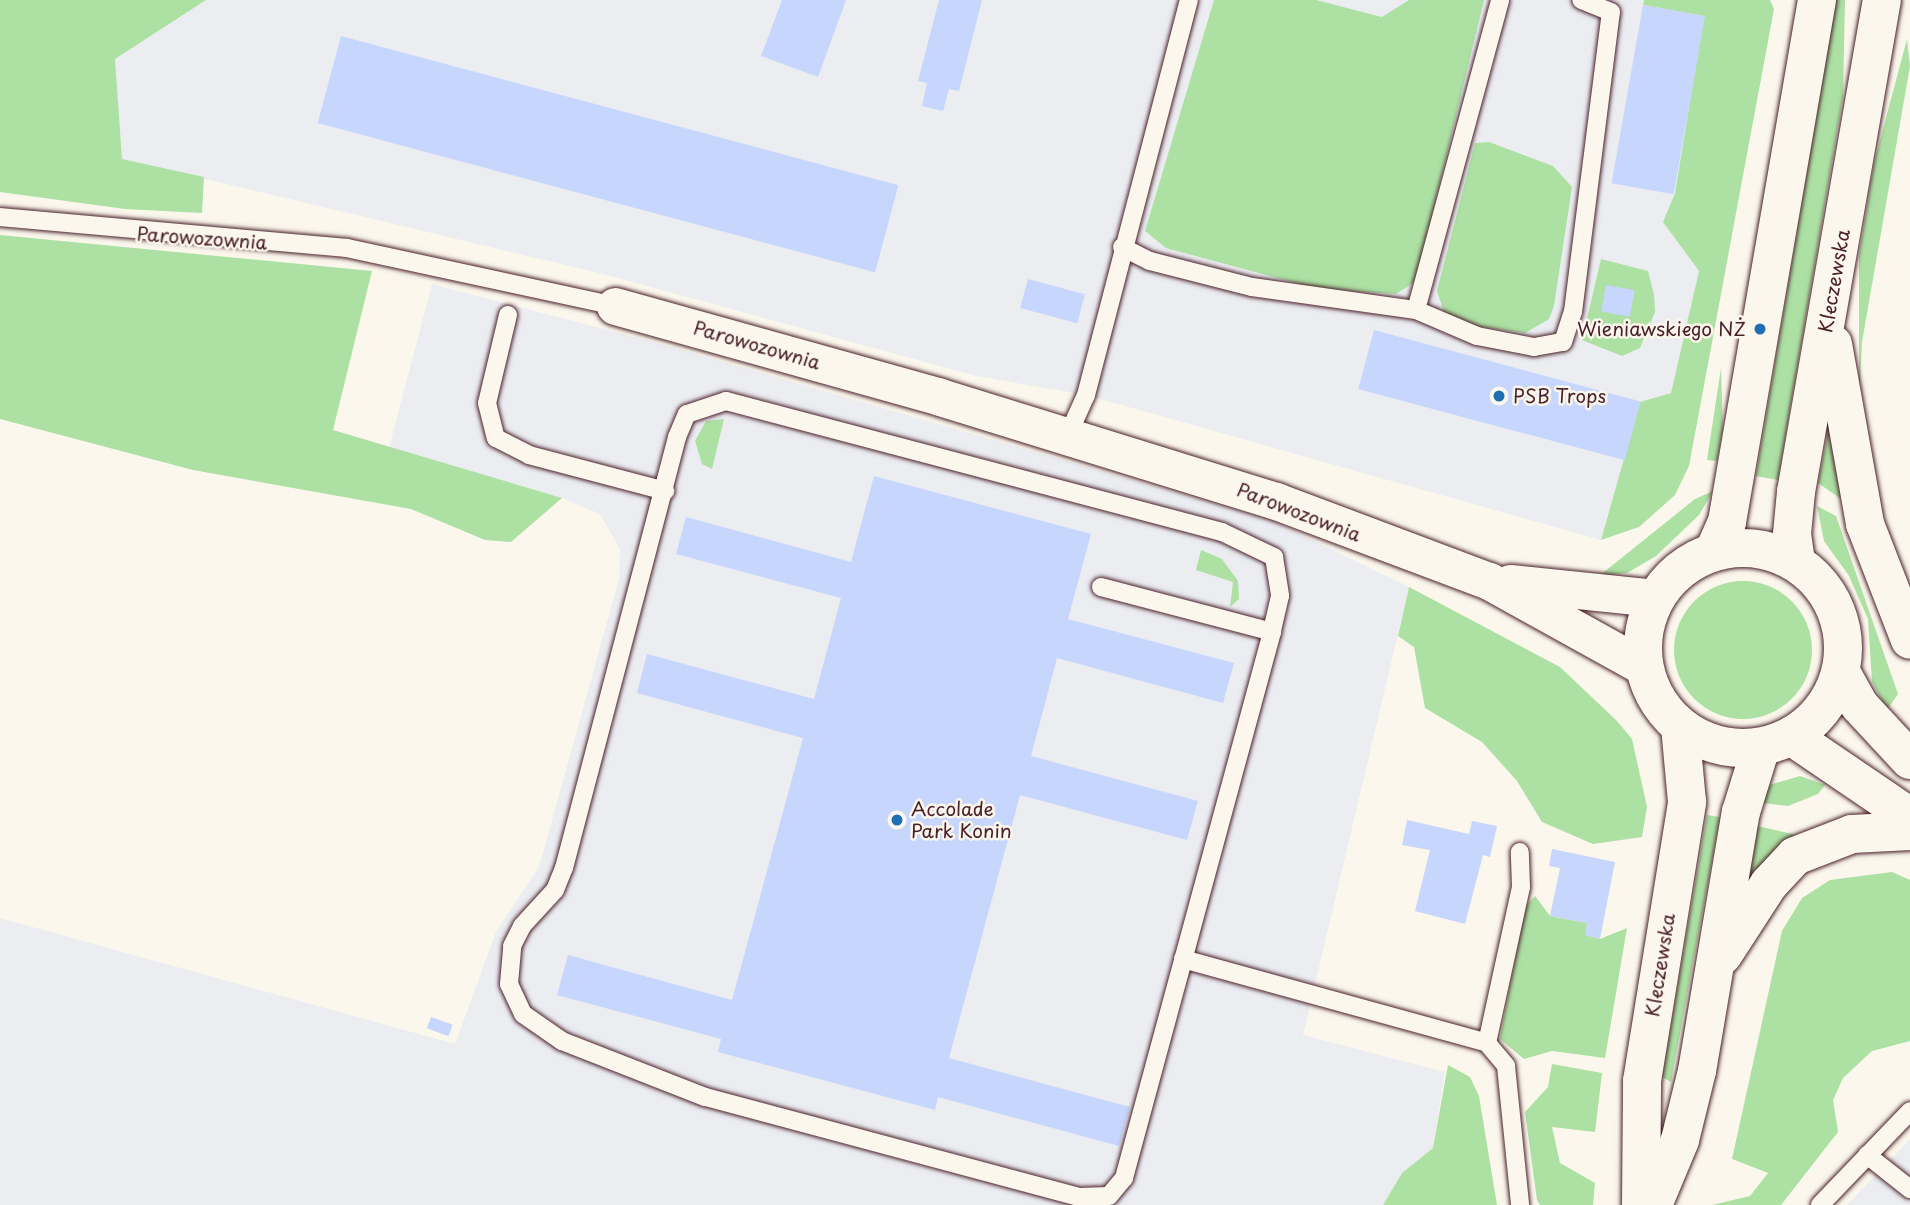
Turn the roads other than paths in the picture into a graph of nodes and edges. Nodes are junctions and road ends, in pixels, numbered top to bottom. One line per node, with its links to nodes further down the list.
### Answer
1 (1189, 0): 7 (lane)
2 (1500, 0): 9 (lane)
3 (1581, 0): 9 (lane)
4 (1817, 0): 14 (main road)
5 (1882, 0): 10 (main road, Kleczewska)
6 (0, 217): 8 (lane, Parowozownia)
7 (1122, 247): 9 (lane); 12 (lane)
8 (615, 306): 12 (street, Parowozownia)
9 (1416, 310)
10 (1829, 311): 15 (main road, Kleczewska); 20 (main road)
11 (508, 315): 13 (lane)
12 (1068, 435): 16 (street, Parowozownia)
13 (665, 491): 19 (lane); 29 (lane)
14 (1714, 551): 15 (main road); 18 (main road)
15 (1796, 562): 22 (main road)
16 (1489, 581): 18 (street, Parowozownia); 21 (street, Parowozownia)
17 (1101, 587): 19 (lane)
18 (1655, 598): 21 (main road)
19 (1272, 632): 29 (lane)
20 (1910, 640)
21 (1644, 667): 23 (main road)
22 (1841, 672): 24 (main road); 25 (main road)
23 (1680, 726): 24 (main road); 36 (main road, Kleczewska)
24 (1776, 741): 26 (main road); 30 (main road)
25 (1910, 760)
26 (1910, 817)
27 (1910, 831): 30 (main road)
28 (1520, 852): 31 (lane)
29 (1183, 959): 31 (lane)
30 (1716, 965): 37 (main road)
31 (1487, 1043): 35 (lane)
32 (1910, 1111): 33 (lane)
33 (1867, 1155): 34 (lane); 38 (lane)
34 (1910, 1189)
35 (1520, 1205)
36 (1641, 1205)
37 (1653, 1205)
38 (1820, 1205)

